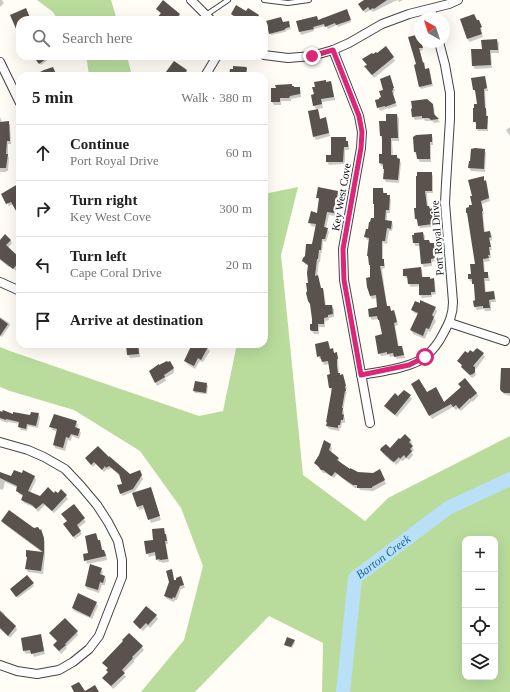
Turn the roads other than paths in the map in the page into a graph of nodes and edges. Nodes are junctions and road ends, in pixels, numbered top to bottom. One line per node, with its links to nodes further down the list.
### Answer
1 (191, 0): 8 (street)
2 (228, 0): 9 (lane)
3 (264, 0): 4 (lane)
4 (309, 0)
5 (458, 0): 6 (street)
6 (430, 9): 7 (street); 11 (street)
7 (431, 12)
8 (206, 16)
9 (210, 16)
10 (441, 48): 19 (street, Port Royal Drive)
11 (333, 50): 12 (street); 21 (street, Key West Cove)
12 (268, 55)
13 (215, 60): 15 (street)
14 (0, 62): 16 (street)
15 (207, 72)
16 (16, 95)
17 (0, 282): 18 (street)
18 (16, 290)
19 (450, 323): 20 (street); 21 (street, Port Royal Drive)
20 (506, 341)
21 (361, 375): 22 (street, Key West Cove)
22 (370, 423)
23 (0, 442): 24 (street)
24 (0, 665)

